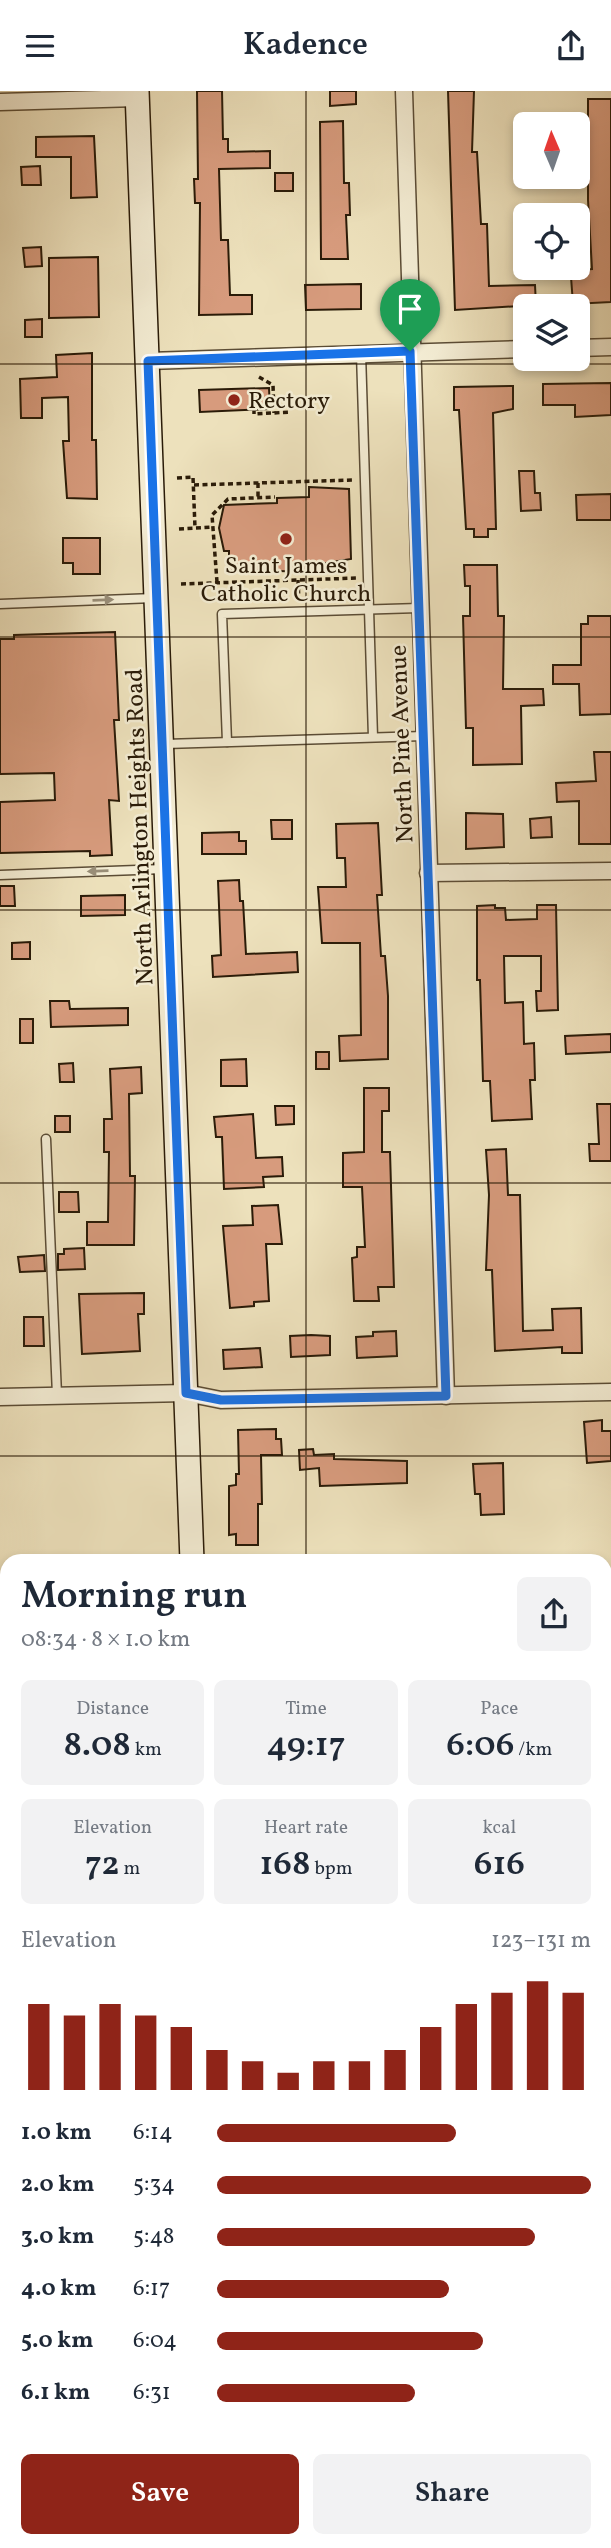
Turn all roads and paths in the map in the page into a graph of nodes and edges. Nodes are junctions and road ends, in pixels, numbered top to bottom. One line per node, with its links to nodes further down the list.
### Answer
1 (404, 91): 7 (street, North Pine Avenue)
2 (137, 95): 3 (street); 9 (main road, North Arlington Heights Road)
3 (0, 102)
4 (611, 347): 5 (street)
5 (590, 348)
6 (513, 349): 7 (street)
7 (410, 351): 8 (street); 29 (street, North Pine Avenue)
8 (360, 353): 9 (street); 15 (lane)
9 (148, 361): 27 (main road, North Arlington Heights Road)
10 (259, 377): 13 (path)
11 (254, 409): 13 (path)
12 (291, 412): 13 (path)
13 (274, 413)
14 (177, 478): 17 (path)
15 (365, 480): 16 (path); 23 (lane)
16 (258, 483): 17 (path); 19 (path)
17 (194, 485): 21 (path)
18 (275, 497): 19 (path)
19 (258, 498): 20 (path)
20 (212, 527): 21 (path); 25 (path)
21 (195, 528): 22 (path)
22 (179, 529)
23 (368, 578): 24 (path); 30 (lane)
24 (298, 580): 25 (path); 31 (path)
25 (217, 582): 26 (path)
26 (181, 585)
27 (157, 598): 28 (lane, one-way to 27); 35 (main road, North Arlington Heights Road)
28 (0, 604)
29 (419, 608): 30 (lane); 32 (street, North Pine Avenue)
30 (369, 610): 31 (lane); 33 (lane)
31 (299, 611): 34 (lane)
32 (424, 736): 33 (lane); 38 (street, North Pine Avenue)
33 (373, 737): 34 (lane)
34 (227, 742): 35 (lane)
35 (162, 744): 36 (main road, North Arlington Heights Road)
36 (167, 869): 39 (lane, one-way to 39); 42 (main road, North Arlington Heights Road)
37 (611, 871): 38 (street)
38 (428, 873): 44 (street, North Pine Avenue)
39 (0, 874)
40 (46, 1139): 43 (lane)
41 (611, 1392): 44 (street)
42 (186, 1393): 43 (street); 44 (street); 46 (main road, North Arlington Heights Road)
43 (57, 1395): 45 (street)
44 (446, 1396)
45 (0, 1397)
46 (192, 1554)

